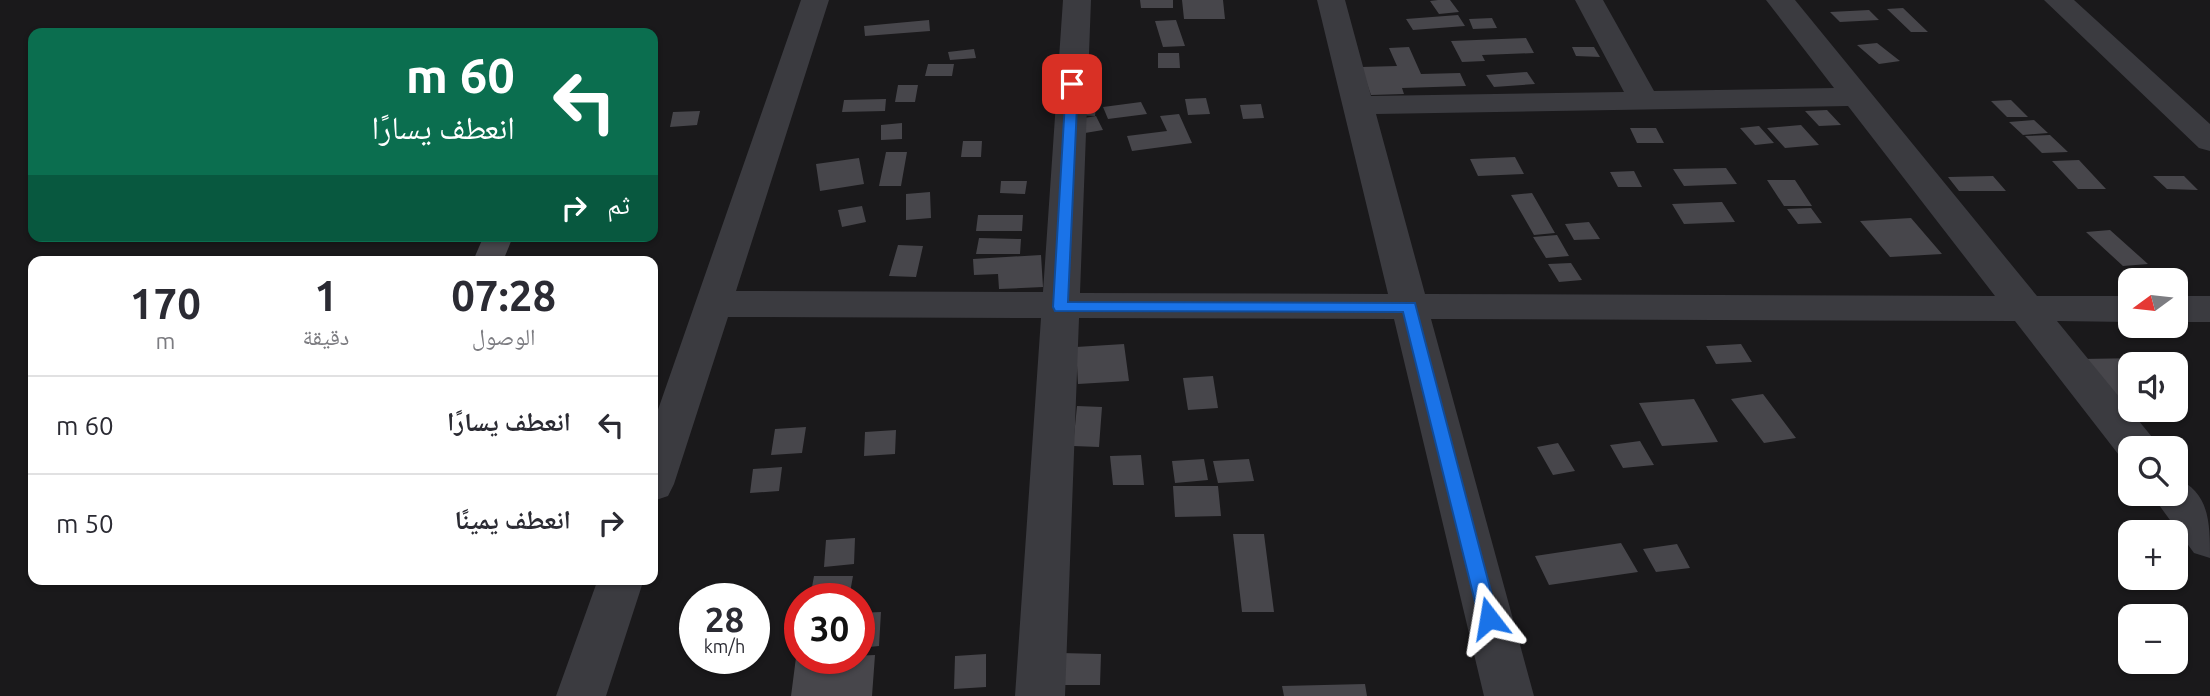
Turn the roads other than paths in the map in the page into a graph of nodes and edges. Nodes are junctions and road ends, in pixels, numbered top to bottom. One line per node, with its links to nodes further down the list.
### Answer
1 (815, 0): 12 (street)
2 (1077, 0): 13 (street)
3 (1331, 0): 9 (street)
4 (1588, 0): 8 (street)
5 (1780, 0): 7 (street)
6 (2059, 0): 10 (street)
7 (1857, 97): 8 (street); 15 (street)
8 (1644, 100): 9 (street)
9 (1357, 105): 14 (street)
10 (2198, 117): 11 (street)
11 (2210, 141)
12 (713, 304): 13 (street); 20 (street)
13 (1060, 307): 14 (street); 25 (street)
14 (1409, 307): 15 (street); 26 (street)
15 (2026, 309): 16 (street); 19 (street)
16 (2118, 309)
17 (2188, 309): 18 (street)
18 (2210, 309)
19 (2127, 436)
20 (658, 469)
21 (2183, 506): 22 (street)
22 (2210, 540)
23 (619, 585): 24 (street)
24 (582, 696)
25 (1040, 696)
26 (1509, 696)

